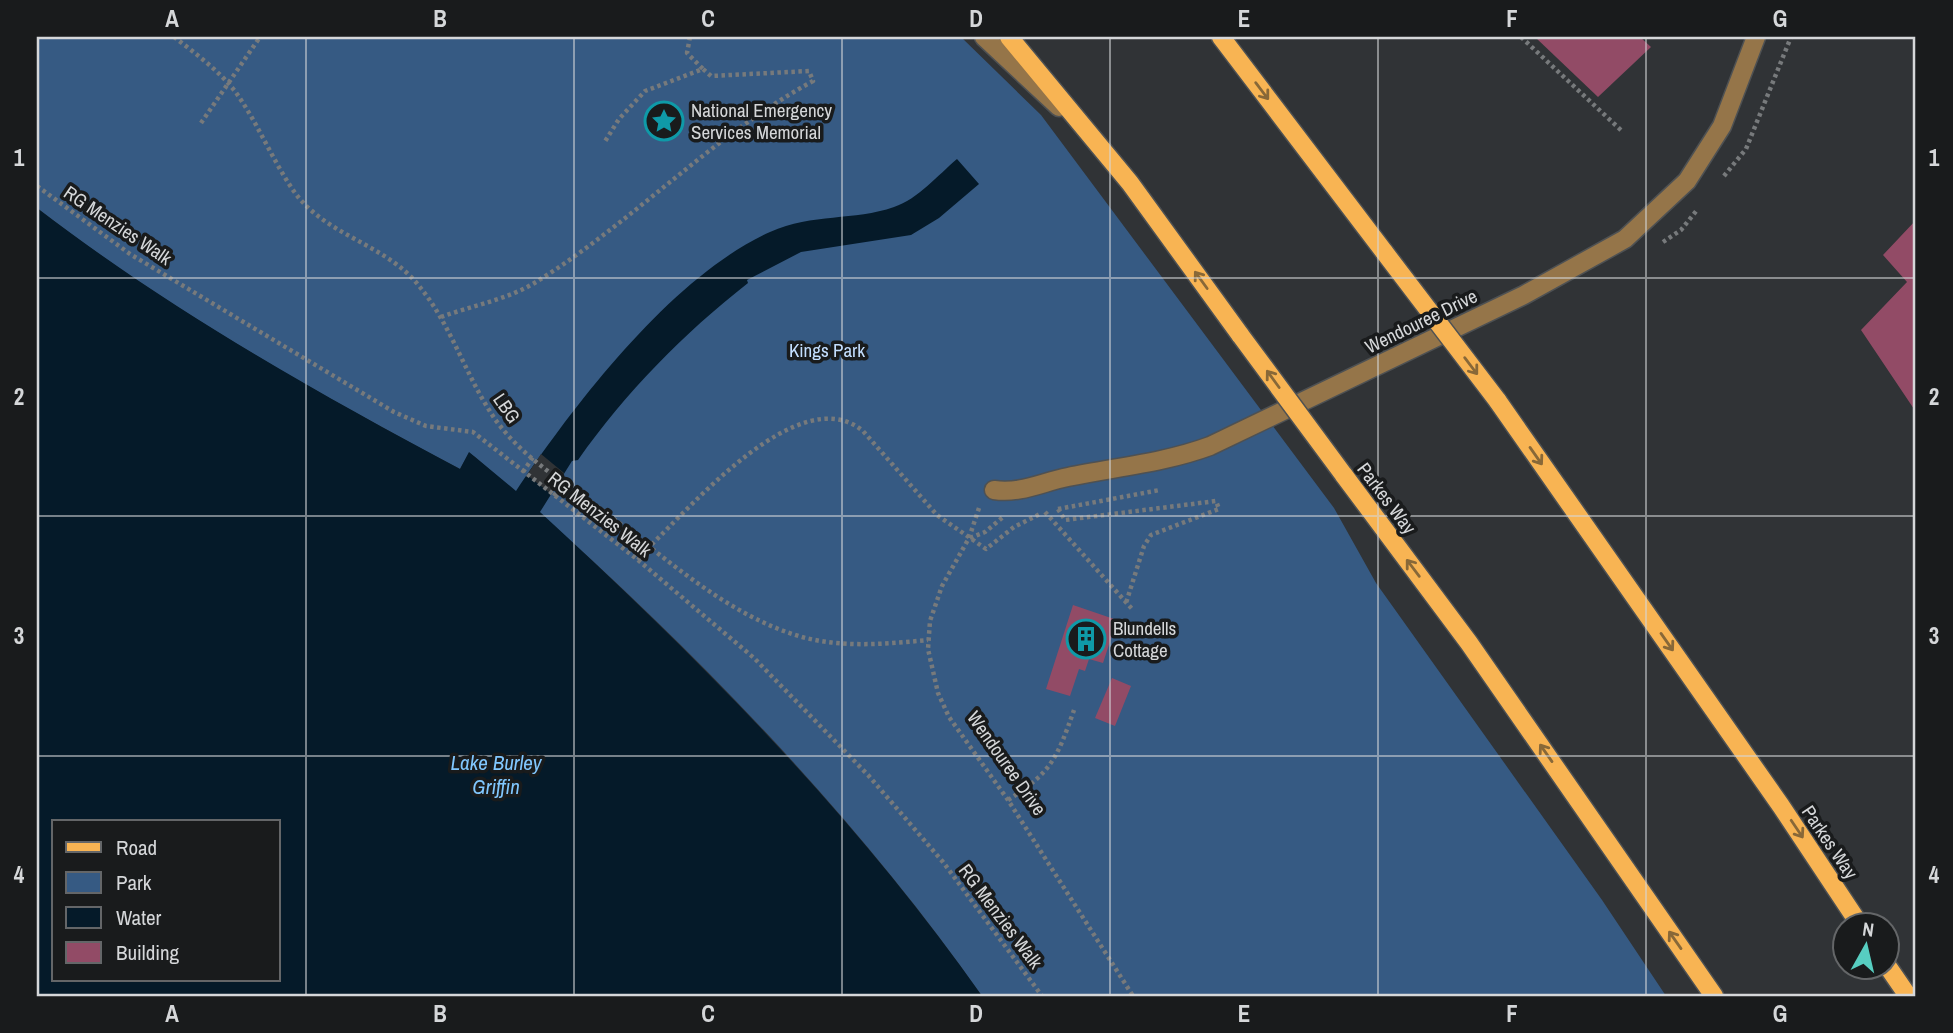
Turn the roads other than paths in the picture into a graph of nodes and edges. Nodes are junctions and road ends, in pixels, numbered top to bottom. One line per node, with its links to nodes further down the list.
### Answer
1 (984, 37): 5 (street)
2 (1009, 37): 5 (main road, Parkes Way)
3 (1221, 37): 7 (main road, Parkes Way, one-way to 7, bridge)
4 (1756, 37): 6 (street, Wendouree Drive)
5 (1082, 128): 9 (main road, Parkes Way, one-way to 5, bridge)
6 (994, 490)
7 (1851, 911)
8 (1898, 981): 10 (main road)
9 (1714, 996)
10 (1908, 996)

